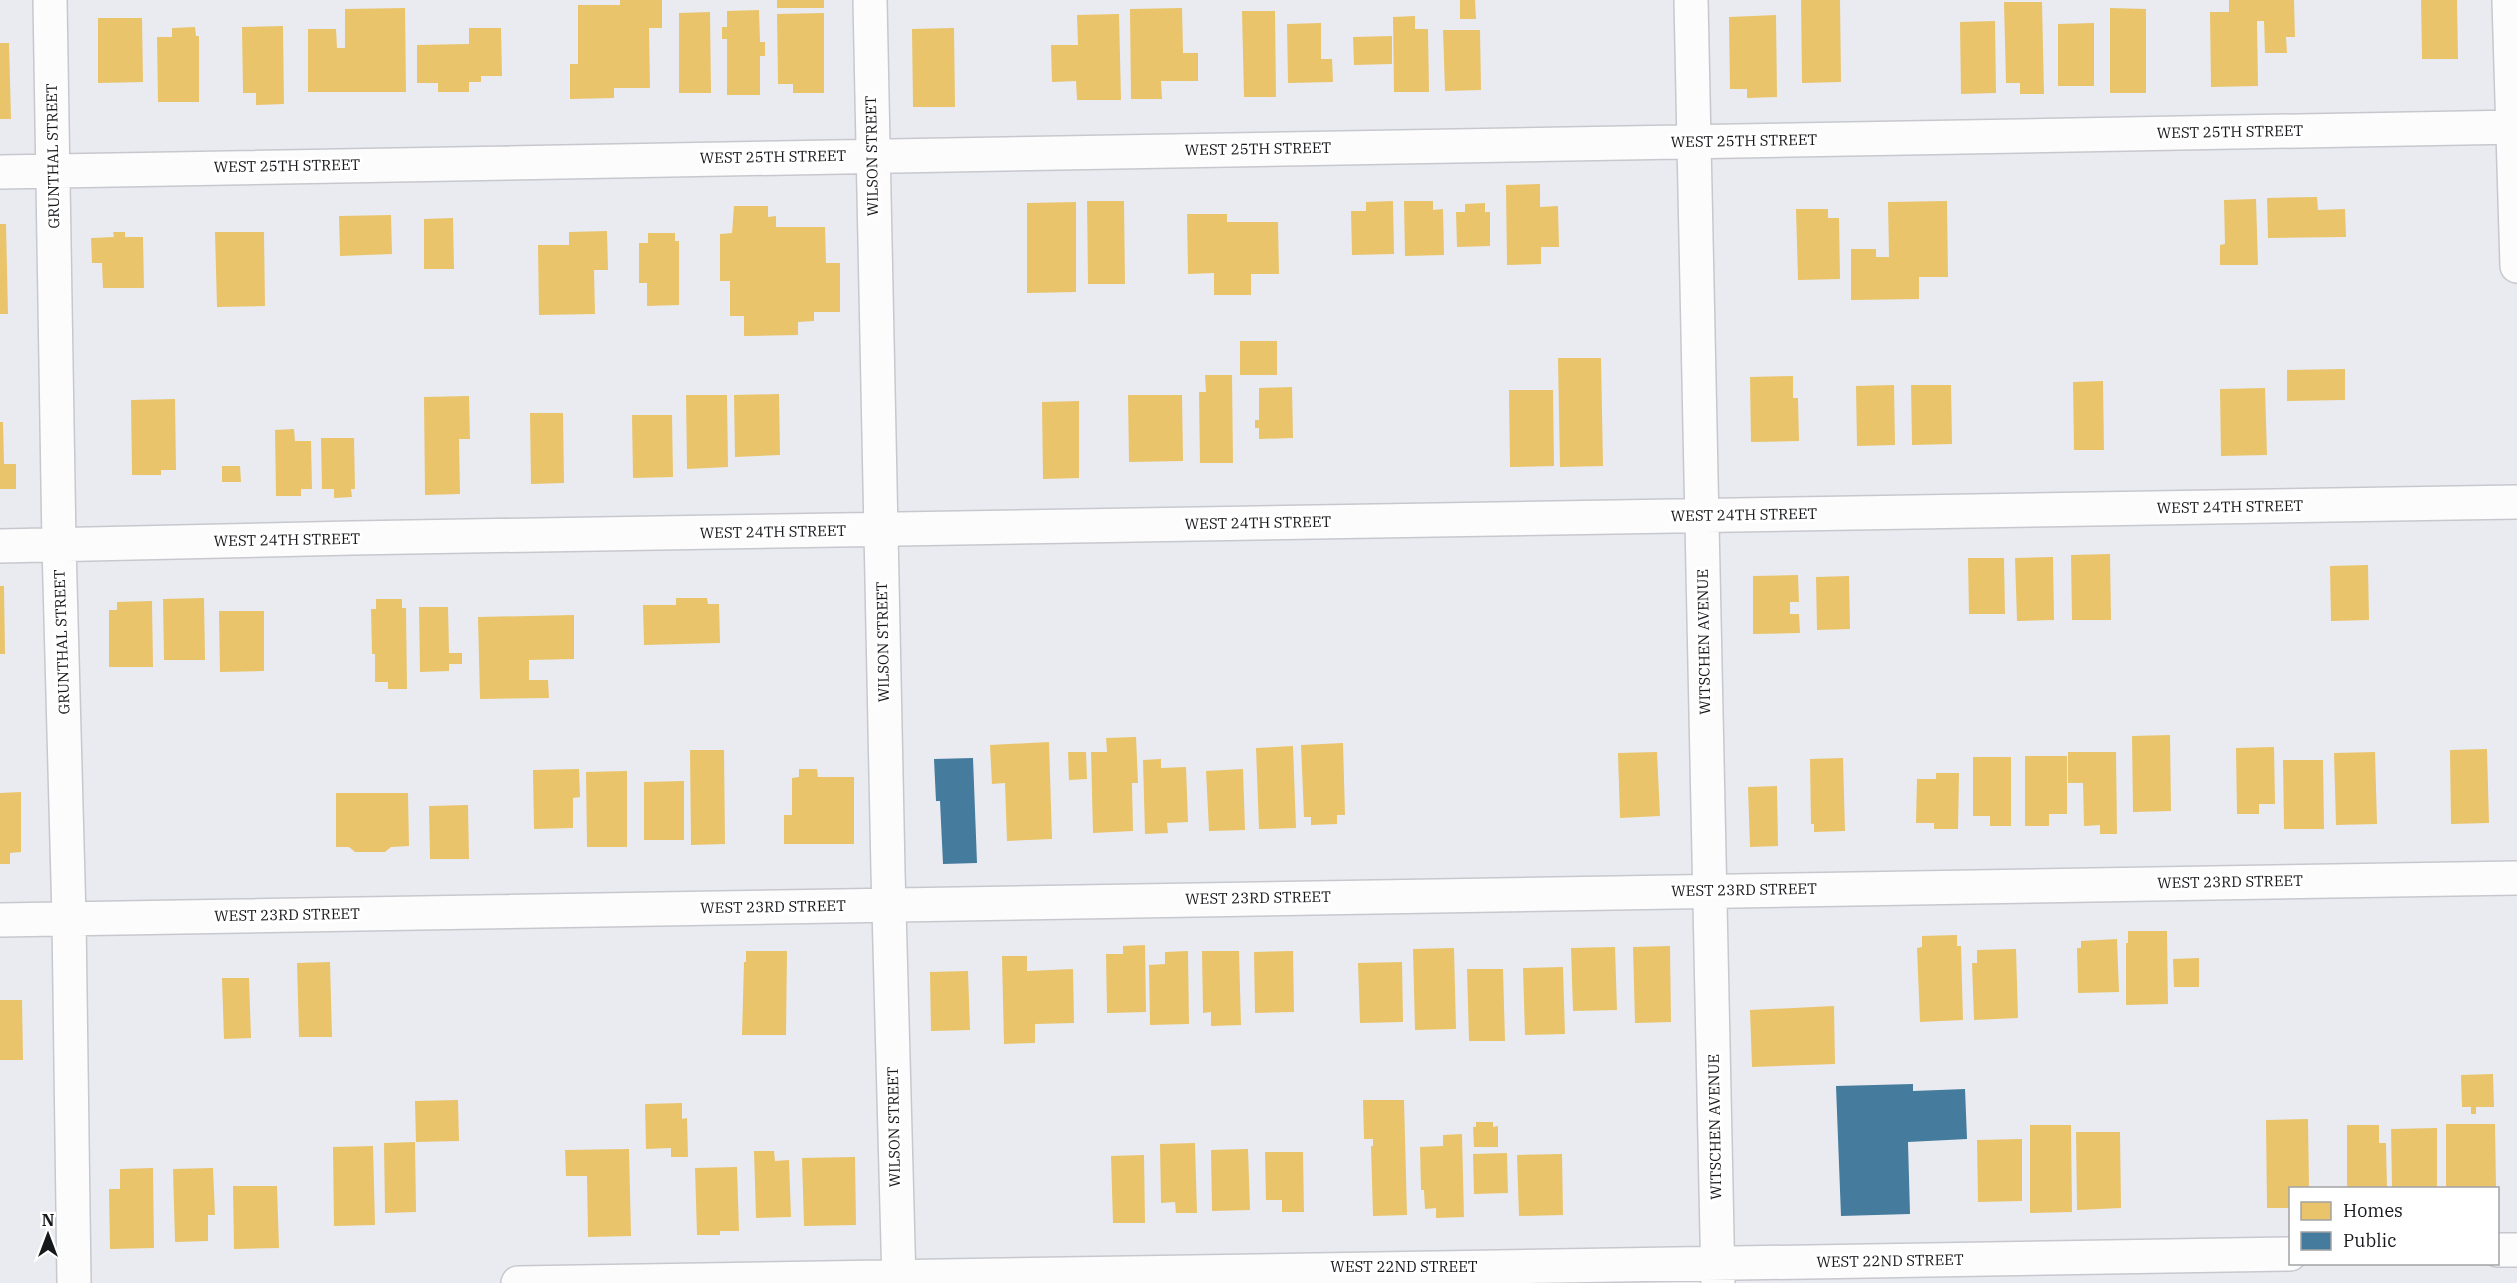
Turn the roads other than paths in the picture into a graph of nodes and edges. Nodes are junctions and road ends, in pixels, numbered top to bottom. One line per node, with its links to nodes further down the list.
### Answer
1 (50, 0): 8 (street, GRUNTHAL STREET)
2 (870, 0): 7 (street, WILSON STREET)
3 (1691, 0): 6 (street, WITSCHEN AVENUE)
4 (2510, 0): 5 (street)
5 (2515, 127): 6 (street, WEST 25TH STREET); 10 (street)
6 (1694, 142): 7 (street, WEST 25TH STREET); 12 (street, WITSCHEN AVENUE)
7 (872, 156): 8 (street, WEST 25TH STREET); 13 (street, WILSON STREET)
8 (53, 171): 9 (street, WEST 25TH STREET); 14 (street, GRUNTHAL STREET)
9 (0, 172)
10 (2517, 266)
11 (2517, 502): 12 (street, WEST 24TH STREET)
12 (1702, 516): 13 (street, WEST 24TH STREET); 17 (street, WITSCHEN AVENUE)
13 (880, 530): 14 (street, WEST 24TH STREET); 18 (street, WILSON STREET)
14 (59, 545): 15 (street, WEST 24TH STREET); 19 (street, GRUNTHAL STREET)
15 (0, 546)
16 (2517, 878): 17 (street, WEST 23RD STREET)
17 (1710, 890): 18 (street, WEST 23RD STREET); 24 (street, WITSCHEN AVENUE)
18 (888, 905): 19 (street, WEST 23RD STREET); 25 (street, WILSON STREET)
19 (69, 918): 20 (street, WEST 23RD STREET); 26 (street, GRUNTHAL STREET)
20 (0, 920)
21 (2517, 1250): 22 (street)
22 (2499, 1251)
23 (2289, 1254): 24 (street, WEST 22ND STREET)
24 (1718, 1274): 25 (street, WEST 22ND STREET)
25 (898, 1279): 27 (street, WEST 22ND STREET)
26 (74, 1283)
27 (518, 1283)

